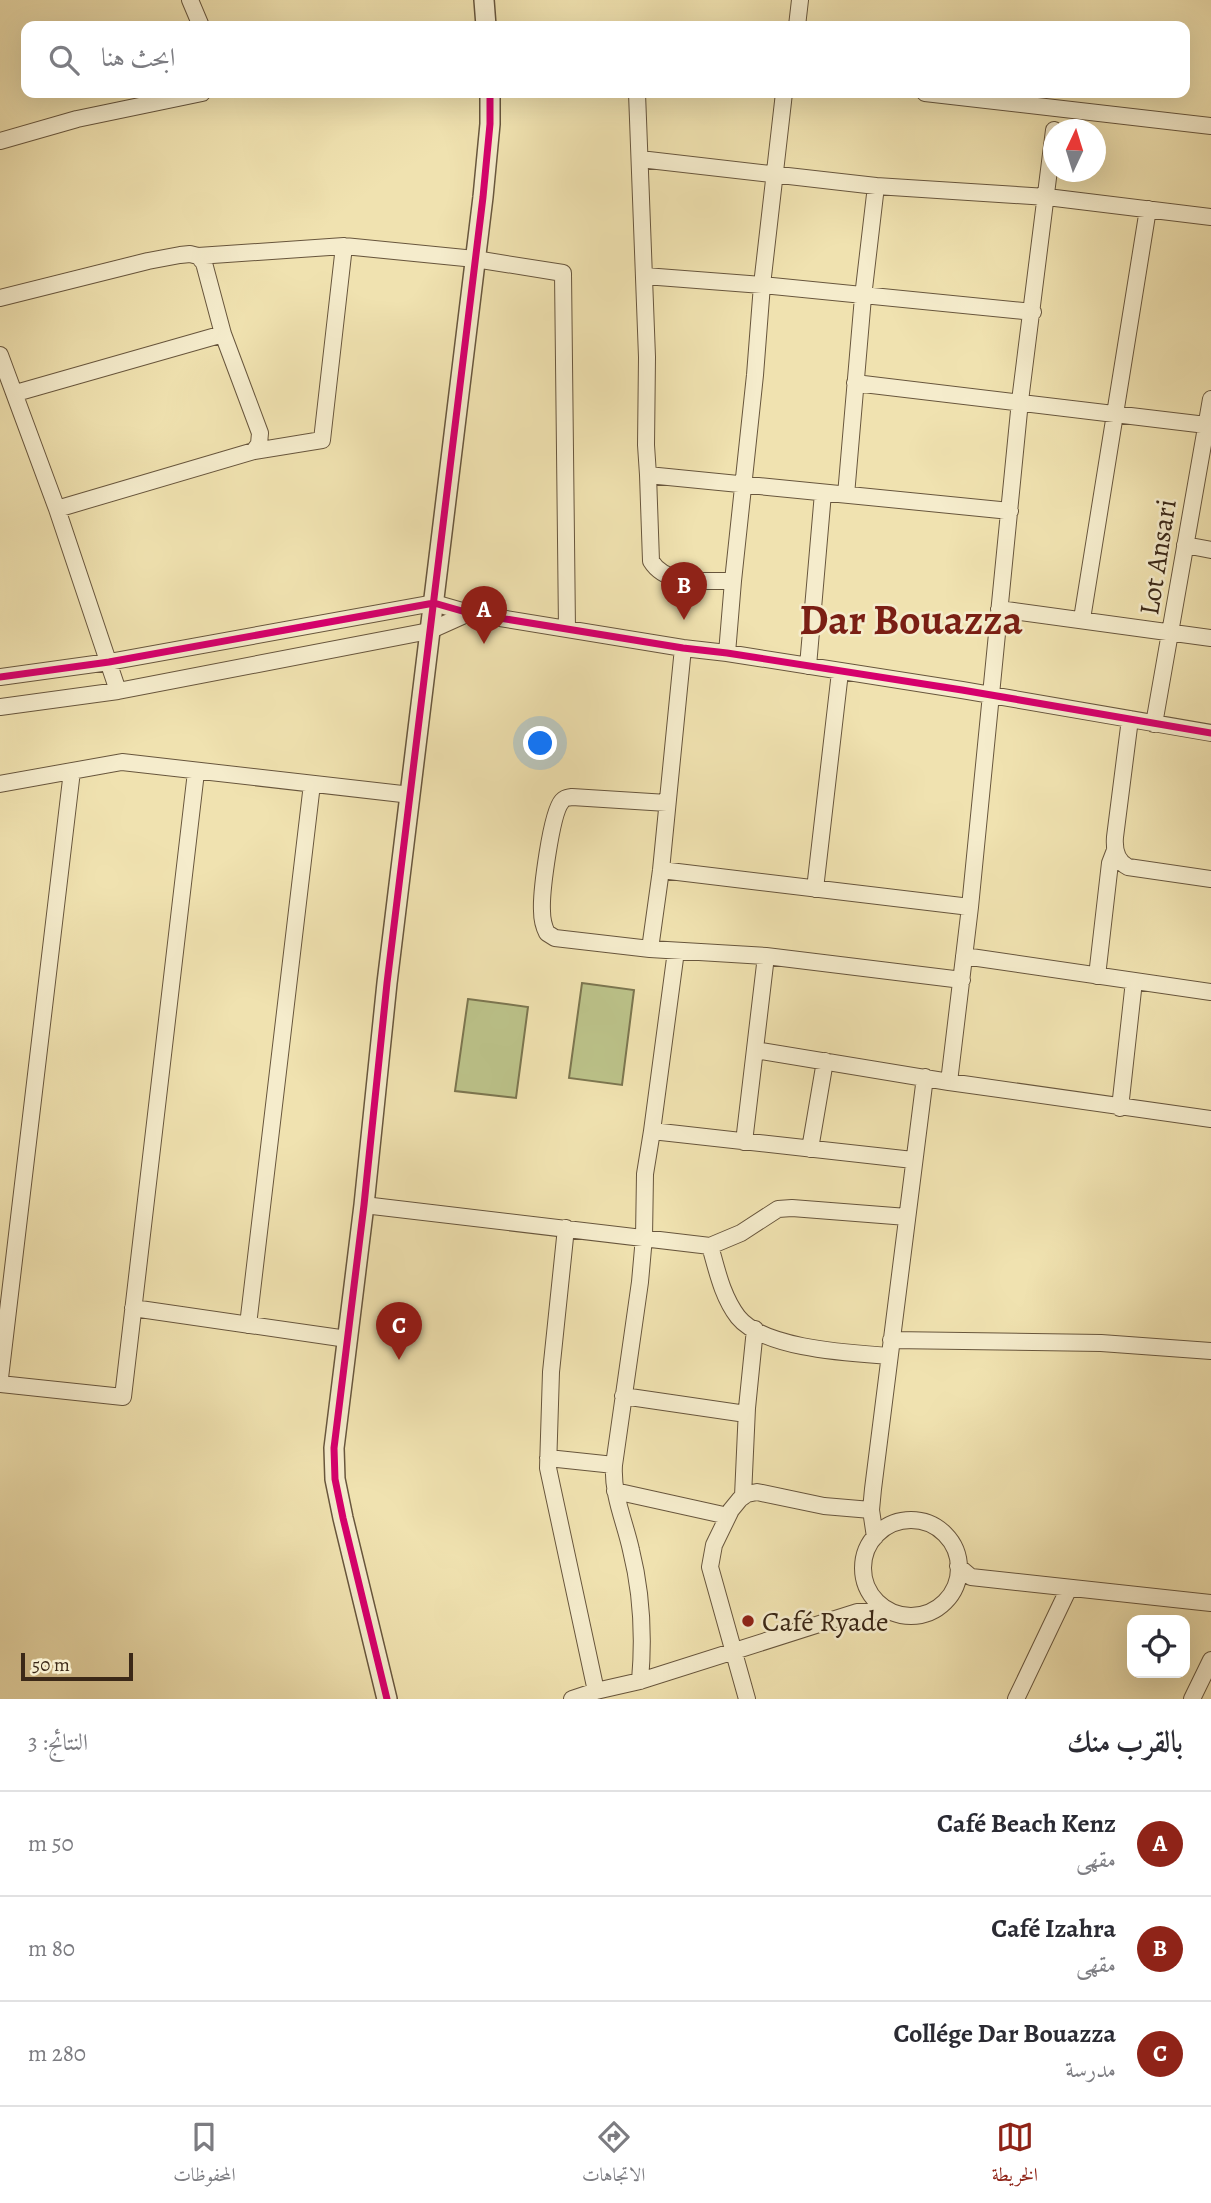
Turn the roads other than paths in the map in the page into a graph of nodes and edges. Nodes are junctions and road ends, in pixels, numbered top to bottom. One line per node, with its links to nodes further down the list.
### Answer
1 (190, 0): 4 (street)
2 (484, 0): 5 (street)
3 (800, 0): 6 (street)
4 (199, 21)
5 (486, 21)
6 (798, 21)
7 (178, 98): 15 (street)
8 (490, 98): 25 (street)
9 (637, 98): 16 (street)
10 (783, 98): 17 (street)
11 (969, 98): 12 (street)
12 (1056, 108): 13 (street); 14 (street)
13 (1055, 119)
14 (1211, 126)
15 (0, 141)
16 (640, 159): 17 (street); 26 (street)
17 (774, 173): 19 (street); 27 (street)
18 (1048, 182): 20 (street)
19 (876, 187): 20 (street); 28 (street)
20 (1046, 197): 21 (street); 30 (street)
21 (1147, 209): 22 (street); 37 (street)
22 (1211, 218)
23 (344, 246): 24 (street); 25 (street); 39 (street)
24 (198, 256): 29 (street); 31 (street)
25 (475, 260): 49 (street); 53 (street)
26 (645, 276): 27 (street); 40 (street)
27 (762, 285): 28 (street); 41 (street)
28 (863, 296): 30 (street); 33 (street)
29 (0, 298)
30 (1033, 312): 36 (street)
31 (223, 334): 34 (street); 39 (street)
32 (0, 355): 34 (street)
33 (855, 383): 36 (street); 43 (street)
34 (16, 393): 44 (street)
35 (1211, 399): 38 (street, Lot Ansari)
36 (1020, 401): 37 (street); 45 (street)
37 (1114, 414): 38 (street); 52 (street)
38 (1206, 425): 46 (street, Lot Ansari)
39 (254, 451): 44 (street)
40 (648, 475): 41 (street); 48 (street)
41 (745, 486): 42 (street); 48 (street)
42 (823, 493): 43 (street); 60 (street)
43 (846, 495): 45 (street)
44 (57, 509): 59 (street)
45 (1010, 511): 50 (street)
46 (1185, 545): 47 (street); 55 (street, Lot Ansari)
47 (1211, 550)
48 (733, 581): 58 (street)
49 (434, 603): 51 (street); 54 (street); 59 (street)
50 (999, 609): 52 (street); 64 (street)
51 (469, 613): 53 (street); 54 (street)
52 (1082, 619): 55 (street)
53 (567, 629): 57 (street)
54 (429, 631): 63 (street); 73 (street)
55 (1171, 632): 56 (street); 67 (street, Lot Ansari)
56 (1211, 638)
57 (683, 649): 58 (street); 74 (street)
58 (727, 653): 60 (street)
59 (109, 662): 62 (street); 63 (street)
60 (808, 666): 61 (street)
61 (840, 672): 64 (street); 78 (street)
62 (0, 677)
63 (118, 691): 65 (street)
64 (990, 695): 66 (street); 79 (street)
65 (0, 707)
66 (1130, 719): 67 (street); 75 (street)
67 (1154, 723): 68 (street)
68 (1211, 733)
69 (72, 771): 70 (street); 71 (street); 109 (street)
70 (196, 772): 72 (street); 103 (street)
71 (0, 784)
72 (312, 784): 73 (street); 104 (street)
73 (411, 795): 98 (street)
74 (667, 803): 76 (street); 80 (street)
75 (1115, 850): 77 (street); 84 (street)
76 (661, 870): 78 (street); 80 (street)
77 (1211, 880)
78 (815, 889): 79 (street)
79 (970, 907): 82 (street)
80 (650, 949): 81 (street)
81 (676, 951): 83 (street); 94 (street)
82 (964, 956): 84 (street); 85 (street)
83 (766, 957): 85 (street); 88 (street)
84 (1097, 976): 86 (street)
85 (962, 980): 91 (street)
86 (1134, 981): 87 (street); 92 (street)
87 (1211, 992)
88 (755, 1049): 89 (street); 95 (street)
89 (825, 1061): 90 (street); 96 (street)
90 (925, 1077): 91 (street); 97 (street)
91 (948, 1082): 92 (street)
92 (1120, 1108): 93 (street)
93 (1211, 1119)
94 (652, 1131): 95 (street); 101 (street)
95 (744, 1142): 96 (street)
96 (810, 1149): 97 (street)
97 (913, 1160): 99 (street)
98 (364, 1205): 100 (street); 106 (street)
99 (906, 1217): 102 (street); 107 (street)
100 (566, 1228): 101 (street); 113 (street)
101 (644, 1237): 102 (street); 111 (street)
102 (710, 1246): 105 (street)
103 (133, 1308): 104 (street); 110 (street)
104 (248, 1325): 106 (street)
105 (755, 1329): 107 (street); 112 (street)
106 (347, 1339): 134 (street)
107 (890, 1348): 108 (street); 117 (street)
108 (1211, 1351)
109 (0, 1378)
110 (0, 1384)
111 (623, 1396): 112 (street); 114 (street)
112 (746, 1414): 116 (street)
113 (548, 1458): 114 (street); 132 (street)
114 (614, 1465): 115 (street)
115 (615, 1491): 118 (street); 131 (street)
116 (743, 1496): 117 (street); 118 (street)
117 (872, 1514): 119 (street); 120 (street)
118 (728, 1516): 129 (street)
119 (892, 1525): 120 (street); 121 (street)
120 (875, 1537): 124 (street)
121 (958, 1566): 122 (street); 125 (street)
122 (971, 1577): 123 (street); 125 (street)
123 (1069, 1588): 126 (street); 136 (street)
124 (869, 1591): 127 (street); 128 (street)
125 (952, 1592): 127 (street)
126 (1211, 1603)
127 (890, 1611): 128 (street)
128 (856, 1612): 129 (street)
129 (733, 1650): 131 (street); 135 (street)
130 (1211, 1660): 137 (street)
131 (640, 1681): 132 (street)
132 (596, 1690): 133 (street)
133 (575, 1698)
134 (387, 1699)
135 (747, 1699)
136 (1016, 1699)
137 (1192, 1699)

